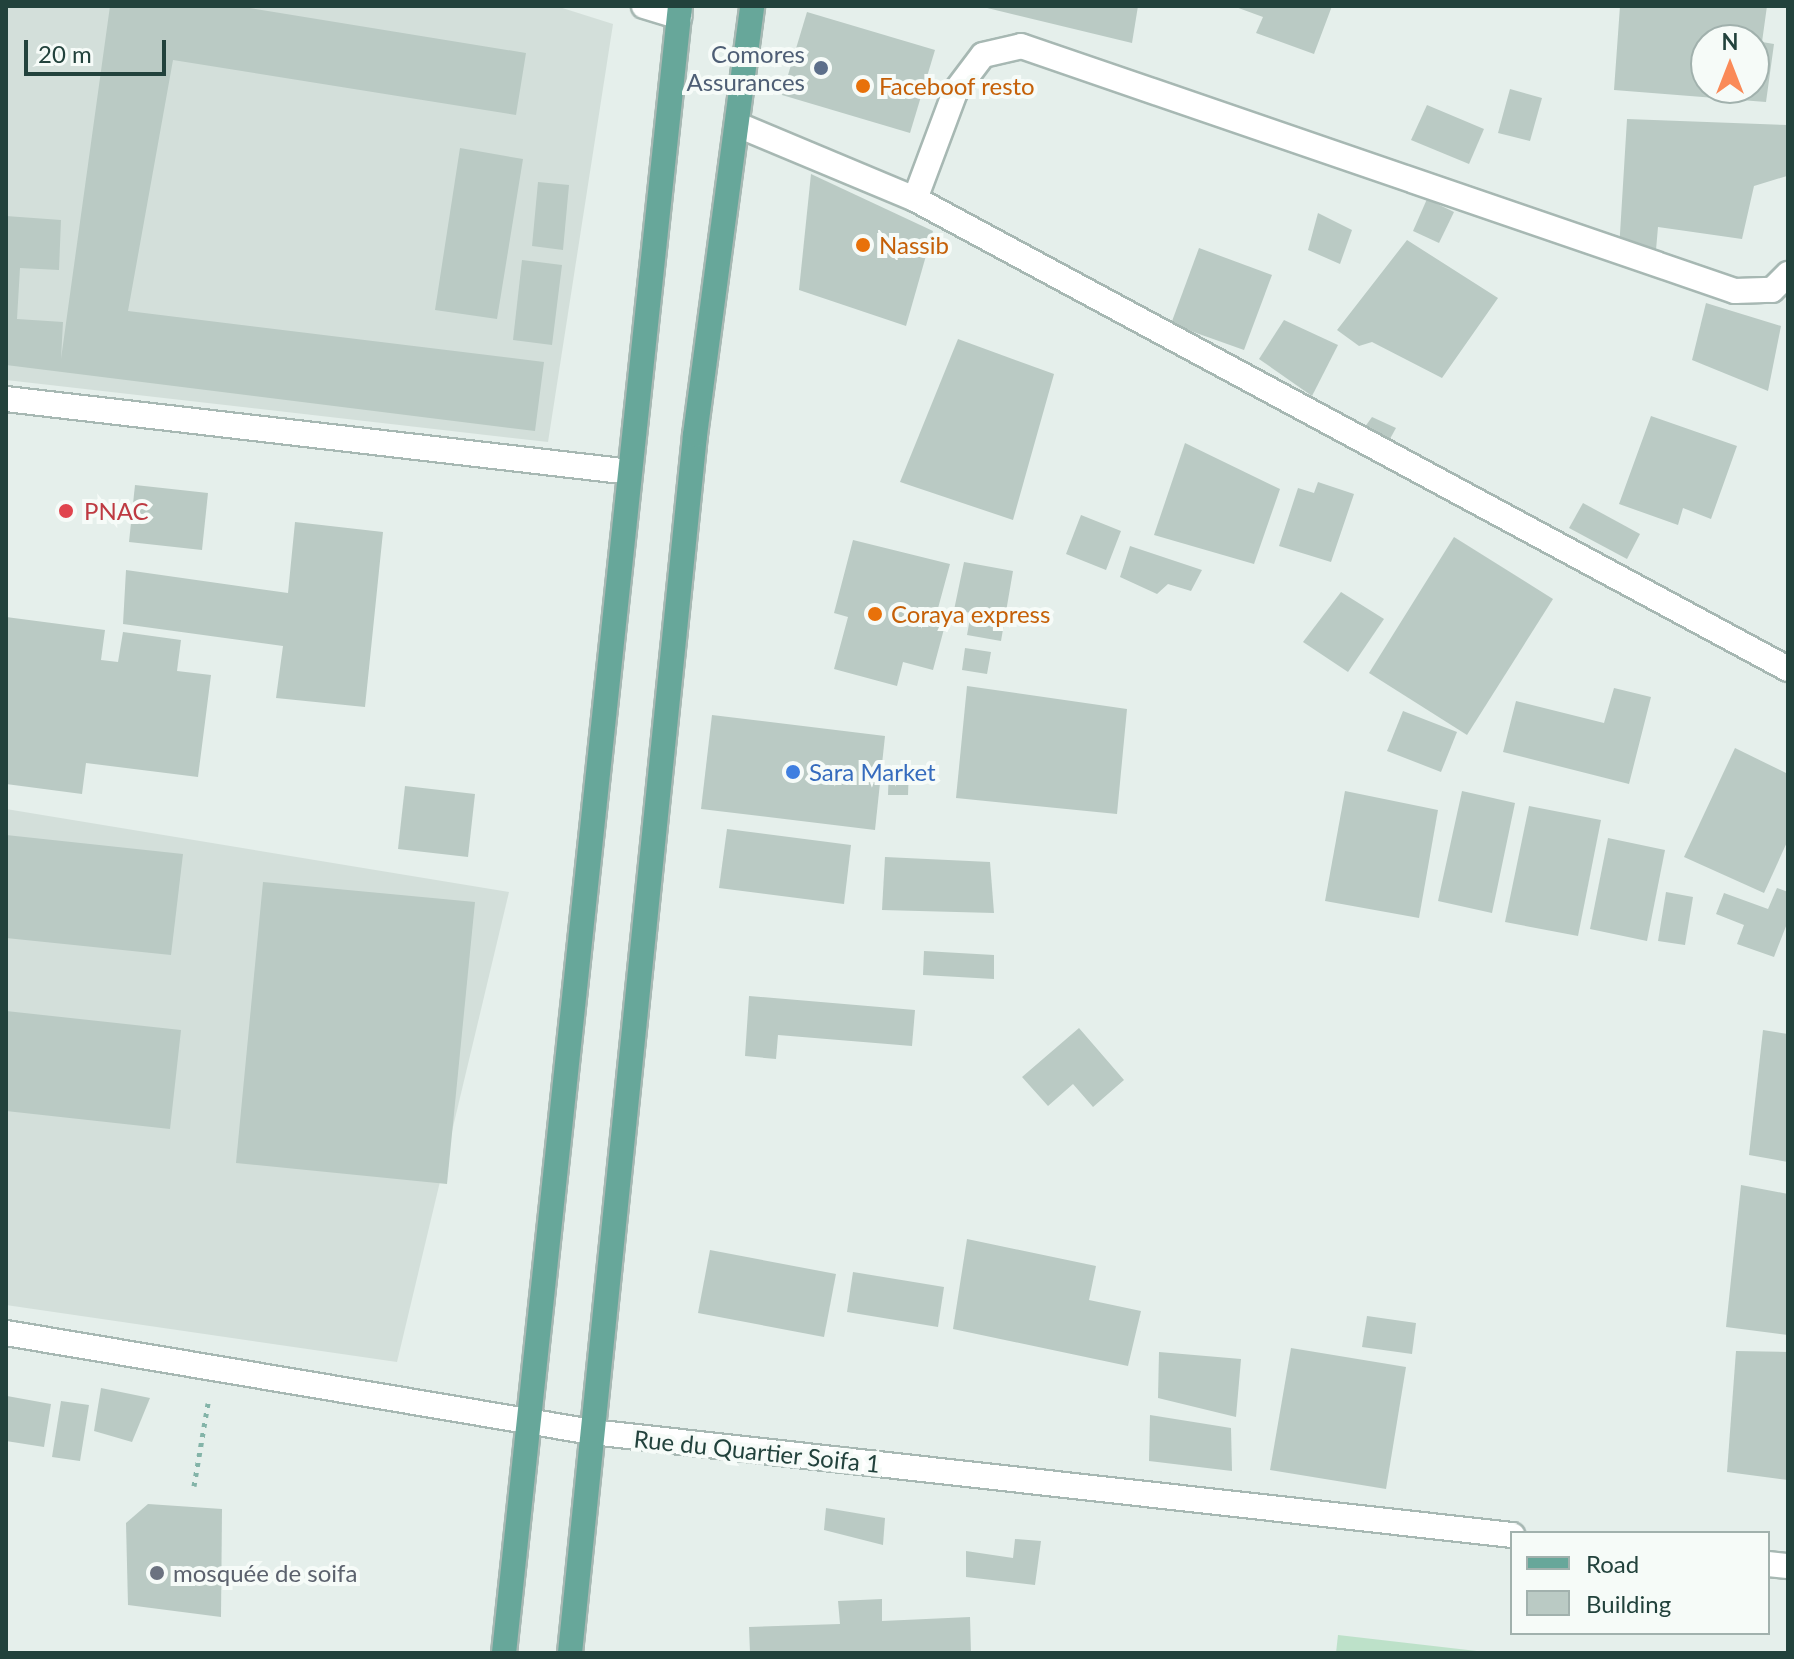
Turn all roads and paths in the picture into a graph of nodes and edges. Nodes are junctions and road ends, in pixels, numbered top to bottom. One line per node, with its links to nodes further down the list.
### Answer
1 (644, 6): 3 (street)
2 (752, 6): 4 (main road)
3 (680, 11): 8 (main road)
4 (738, 125): 5 (street); 13 (main road)
5 (915, 199): 6 (street); 9 (street)
6 (1788, 274)
7 (6, 399): 8 (street)
8 (630, 472): 12 (main road)
9 (1788, 669)
10 (6, 1333): 11 (street, Rue du Quartier Soifa 1)
11 (215, 1366): 12 (street, Rue du Quartier Soifa 1); 14 (path)
12 (526, 1417): 13 (street, Rue du Quartier Soifa 1); 16 (main road)
13 (592, 1432): 15 (street, Rue du Quartier Soifa 1); 17 (main road)
14 (194, 1486)
15 (1510, 1535)
16 (504, 1653)
17 (570, 1653)

